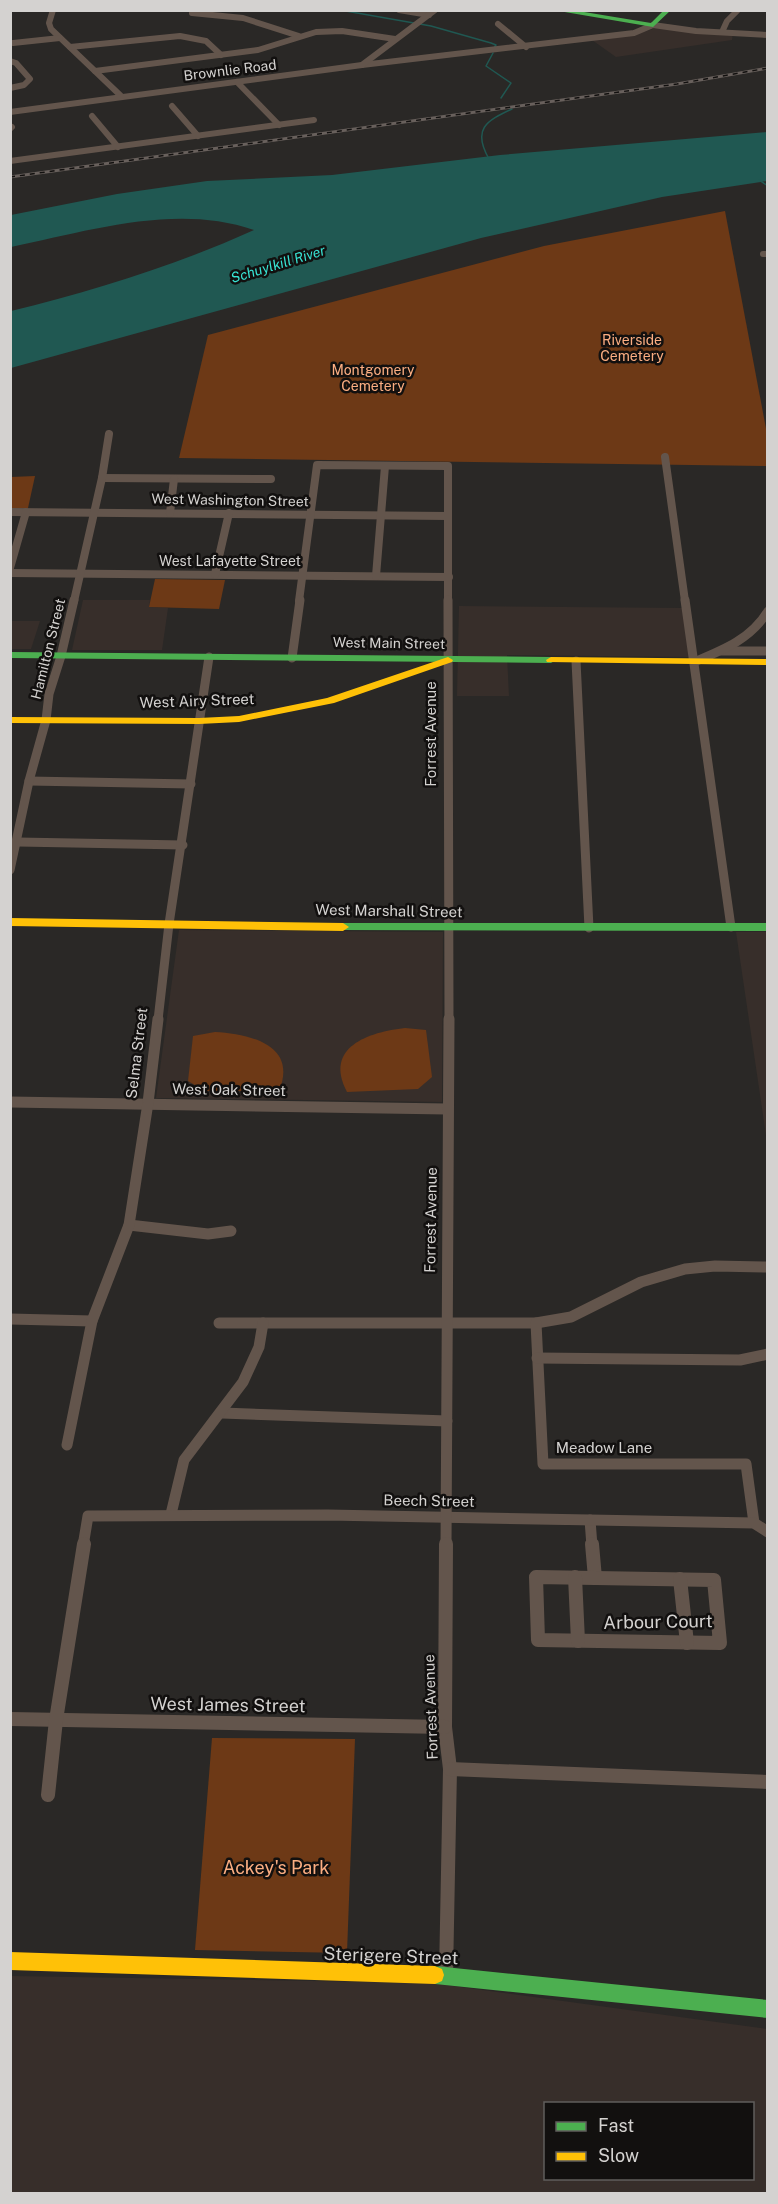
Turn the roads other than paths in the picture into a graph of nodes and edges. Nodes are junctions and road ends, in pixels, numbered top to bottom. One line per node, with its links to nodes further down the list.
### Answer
1 (53, 10): 14 (street)
2 (399, 10): 8 (street)
3 (435, 10): 8 (street)
4 (556, 10): 10 (street)
5 (668, 10): 10 (street)
6 (738, 10): 11 (street)
7 (192, 13): 13 (street)
8 (429, 15): 15 (street)
9 (498, 24): 18 (street)
10 (653, 25): 11 (street); 18 (street, Brownlie Road)
11 (722, 32): 12 (street)
12 (768, 35)
13 (299, 36): 15 (street); 19 (street)
14 (60, 38): 16 (street); 17 (street)
15 (395, 39): 21 (street)
16 (13, 43)
17 (70, 47): 19 (street); 22 (street)
18 (526, 47): 21 (street, Brownlie Road)
19 (221, 55): 22 (street)
20 (10, 61): 24 (street)
21 (362, 65): 23 (street, Brownlie Road)
22 (95, 71): 25 (street)
23 (237, 82): 25 (street, Brownlie Road); 30 (street)
24 (10, 88)
25 (121, 96): 27 (street, Brownlie Road)
26 (172, 106): 31 (street)
27 (10, 112)
28 (92, 116): 32 (street)
29 (314, 120): 30 (street)
30 (279, 124): 31 (street)
31 (198, 136): 32 (street)
32 (118, 147): 33 (street)
33 (10, 161)
34 (109, 434): 37 (street, Hamilton Street)
35 (665, 457): 64 (street)
36 (385, 466): 45 (street); 46 (street); 47 (street, Forrest Avenue)
37 (102, 478): 38 (street); 42 (street, Hamilton Street)
38 (174, 479): 39 (street); 43 (street)
39 (271, 480)
40 (10, 512): 41 (street, West Washington Street)
41 (26, 512): 42 (street, West Washington Street); 48 (street)
42 (93, 512): 43 (street, West Washington Street); 50 (street, Hamilton Street)
43 (170, 513): 44 (street, West Washington Street)
44 (229, 513): 45 (street, West Washington Street); 51 (street)
45 (312, 515): 46 (street, West Washington Street); 52 (street)
46 (381, 515): 47 (street, West Washington Street); 53 (street)
47 (448, 516): 54 (street, Forrest Avenue)
48 (10, 568)
49 (10, 573): 50 (street, West Lafayette Street)
50 (80, 574): 51 (street, West Lafayette Street); 59 (street, Hamilton Street)
51 (215, 574): 52 (street, West Lafayette Street)
52 (304, 575): 53 (street, West Lafayette Street); 61 (street)
53 (376, 576): 54 (street, West Lafayette Street)
54 (449, 577): 62 (street, Forrest Avenue)
55 (768, 611): 56 (street)
56 (718, 651): 57 (street); 64 (street)
57 (768, 651)
58 (10, 655): 59 (street, West Main Street)
59 (61, 656): 60 (street, West Main Street); 67 (street, Hamilton Street)
60 (209, 657): 61 (street, West Main Street); 68 (street, Selma Street)
61 (292, 658): 62 (street, West Main Street)
62 (448, 660): 63 (street, West Main Street); 68 (street, West Airy Street); 79 (street, Forrest Avenue)
63 (576, 661): 64 (street, West Main Street); 78 (street)
64 (694, 662): 65 (street, West Main Street); 76 (street)
65 (768, 662)
66 (10, 720): 67 (street, West Airy Street)
67 (46, 720): 68 (street, West Airy Street); 69 (street, Hamilton Street)
68 (199, 721): 70 (street, Selma Street)
69 (29, 781): 70 (street); 71 (street, Hamilton Street)
70 (191, 784): 72 (street, Selma Street)
71 (18, 842): 72 (street); 73 (street, Hamilton Street)
72 (183, 845): 75 (street, Selma Street)
73 (10, 870)
74 (10, 922): 75 (street, West Marshall Street)
75 (169, 924): 79 (street, West Marshall Street); 81 (street, Selma Street)
76 (731, 927): 77 (street, West Marshall Street); 78 (street, West Marshall Street)
77 (768, 927)
78 (589, 928): 79 (street, West Marshall Street)
79 (449, 929): 82 (street, Forrest Avenue)
80 (10, 1102): 81 (street, West Oak Street)
81 (148, 1103): 82 (street, West Oak Street); 83 (street, Selma Street)
82 (447, 1109): 90 (street, Forrest Avenue)
83 (129, 1225): 84 (street); 87 (street, Selma Street)
84 (231, 1231)
85 (768, 1267): 91 (street)
86 (10, 1319): 87 (street)
87 (92, 1321): 96 (street, Selma Street)
88 (219, 1323): 89 (street)
89 (263, 1323): 90 (street); 94 (street)
90 (447, 1323): 91 (street); 95 (street, Forrest Avenue)
91 (536, 1323): 93 (street, Meadow Lane)
92 (768, 1354): 93 (street)
93 (537, 1358): 100 (street, Meadow Lane)
94 (222, 1413): 95 (street); 97 (street)
95 (447, 1420): 98 (street, Forrest Avenue)
96 (67, 1445)
97 (171, 1514): 98 (street, Beech Street); 108 (street, Beech Street)
98 (446, 1518): 99 (street, Beech Street); 109 (street, Forrest Avenue)
99 (590, 1520): 100 (street, Beech Street); 103 (street)
100 (753, 1523): 101 (street, Beech Street)
101 (768, 1532)
102 (575, 1577): 103 (street, Arbour Court); 105 (street); 105 (street, Arbour Court)
103 (595, 1578): 104 (street, Arbour Court)
104 (680, 1579): 106 (street); 106 (street, Arbour Court)
105 (578, 1641): 106 (street, Arbour Court)
106 (687, 1643)
107 (10, 1719): 108 (street, West James Street)
108 (56, 1720): 109 (street, West James Street); 112 (street)
109 (445, 1727): 110 (street, Forrest Avenue)
110 (450, 1769): 111 (street); 114 (street, Forrest Avenue)
111 (768, 1782)
112 (48, 1795)
113 (10, 1961): 114 (street, Sterigere Street)
114 (446, 1975): 115 (street, Sterigere Street)
115 (768, 2009)

